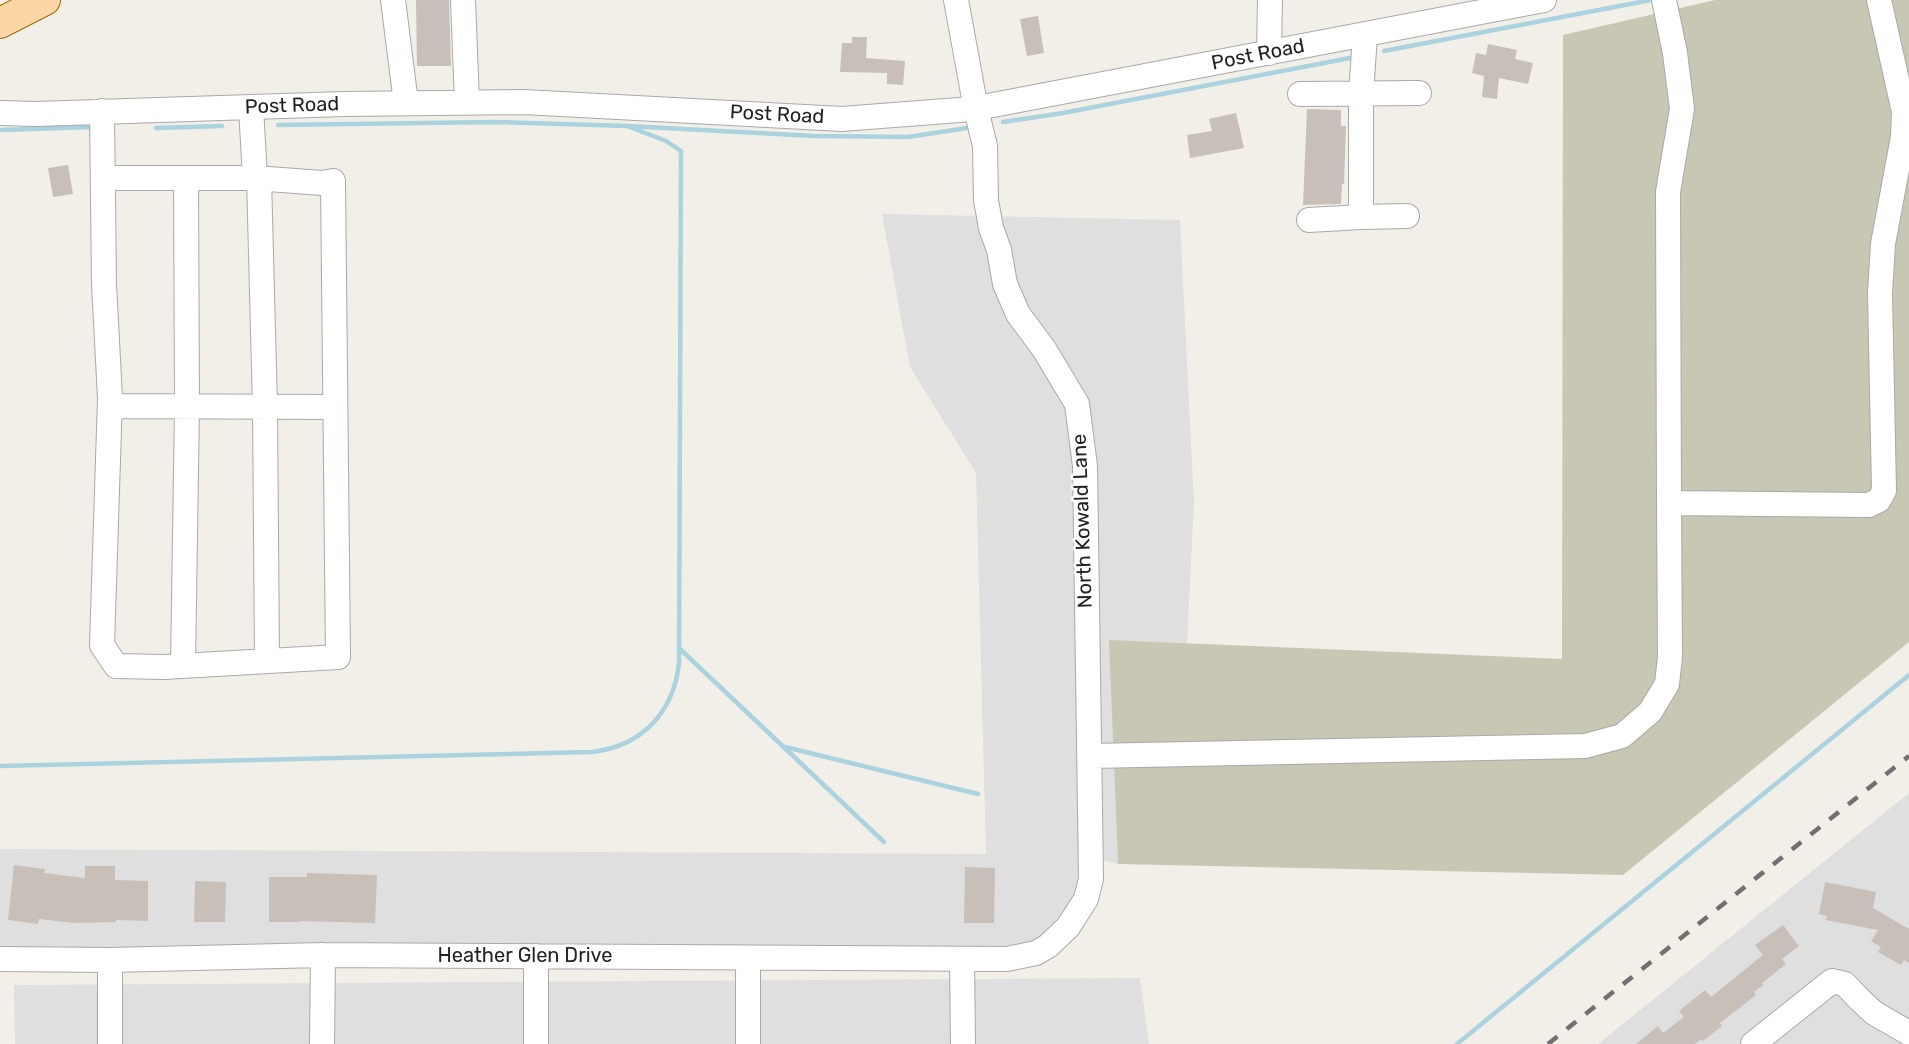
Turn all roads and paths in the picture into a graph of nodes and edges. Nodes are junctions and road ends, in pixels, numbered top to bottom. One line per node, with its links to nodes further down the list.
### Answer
1 (45, 0): 10 (main road)
2 (393, 0): 16 (street)
3 (463, 0): 17 (street)
4 (956, 0): 19 (street, North Kowald Lane)
5 (1270, 0): 12 (street)
6 (1544, 0): 9 (street, Post Road)
7 (1664, 0): 32 (street)
8 (1879, 0): 32 (street)
9 (1444, 10): 11 (street, Post Road)
10 (0, 23)
11 (1365, 35): 12 (street, Post Road); 15 (street)
12 (1269, 53): 19 (street, Post Road)
13 (1419, 93): 15 (street)
14 (1300, 94): 15 (street)
15 (1361, 94): 26 (street)
16 (406, 103): 17 (street, Post Road); 18 (street, Post Road)
17 (467, 103): 19 (street, Post Road)
18 (251, 107): 20 (street, Post Road); 24 (street)
19 (976, 109): 35 (street, North Kowald Lane)
20 (102, 111): 21 (street, Post Road); 22 (street)
21 (0, 113)
22 (104, 178): 23 (street); 28 (street)
23 (186, 178): 24 (street); 29 (street)
24 (257, 178): 30 (street); 31 (street)
25 (1407, 216): 26 (street)
26 (1361, 217): 27 (street)
27 (1309, 220)
28 (110, 406): 29 (street); 34 (street)
29 (187, 406): 30 (street); 34 (street)
30 (265, 407): 31 (street); 33 (street)
31 (335, 407): 33 (street)
32 (1669, 503): 35 (street)
33 (267, 661): 34 (street)
34 (183, 666)
35 (1090, 756): 36 (street, North Kowald Lane)
36 (1048, 946): 41 (street, Heather Glen Drive)
37 (323, 955): 38 (street, Heather Glen Drive); 42 (street, Heather Glen Drive); 45 (street)
38 (536, 956): 39 (street, Heather Glen Drive); 46 (street)
39 (748, 958): 41 (street, Heather Glen Drive); 47 (street)
40 (2, 959): 42 (street, Heather Glen Drive)
41 (962, 959): 48 (street)
42 (110, 960): 44 (street)
43 (1909, 1033): 49 (street)
44 (110, 1044)
45 (322, 1044)
46 (536, 1044)
47 (748, 1044)
48 (963, 1044)
49 (1753, 1044)

